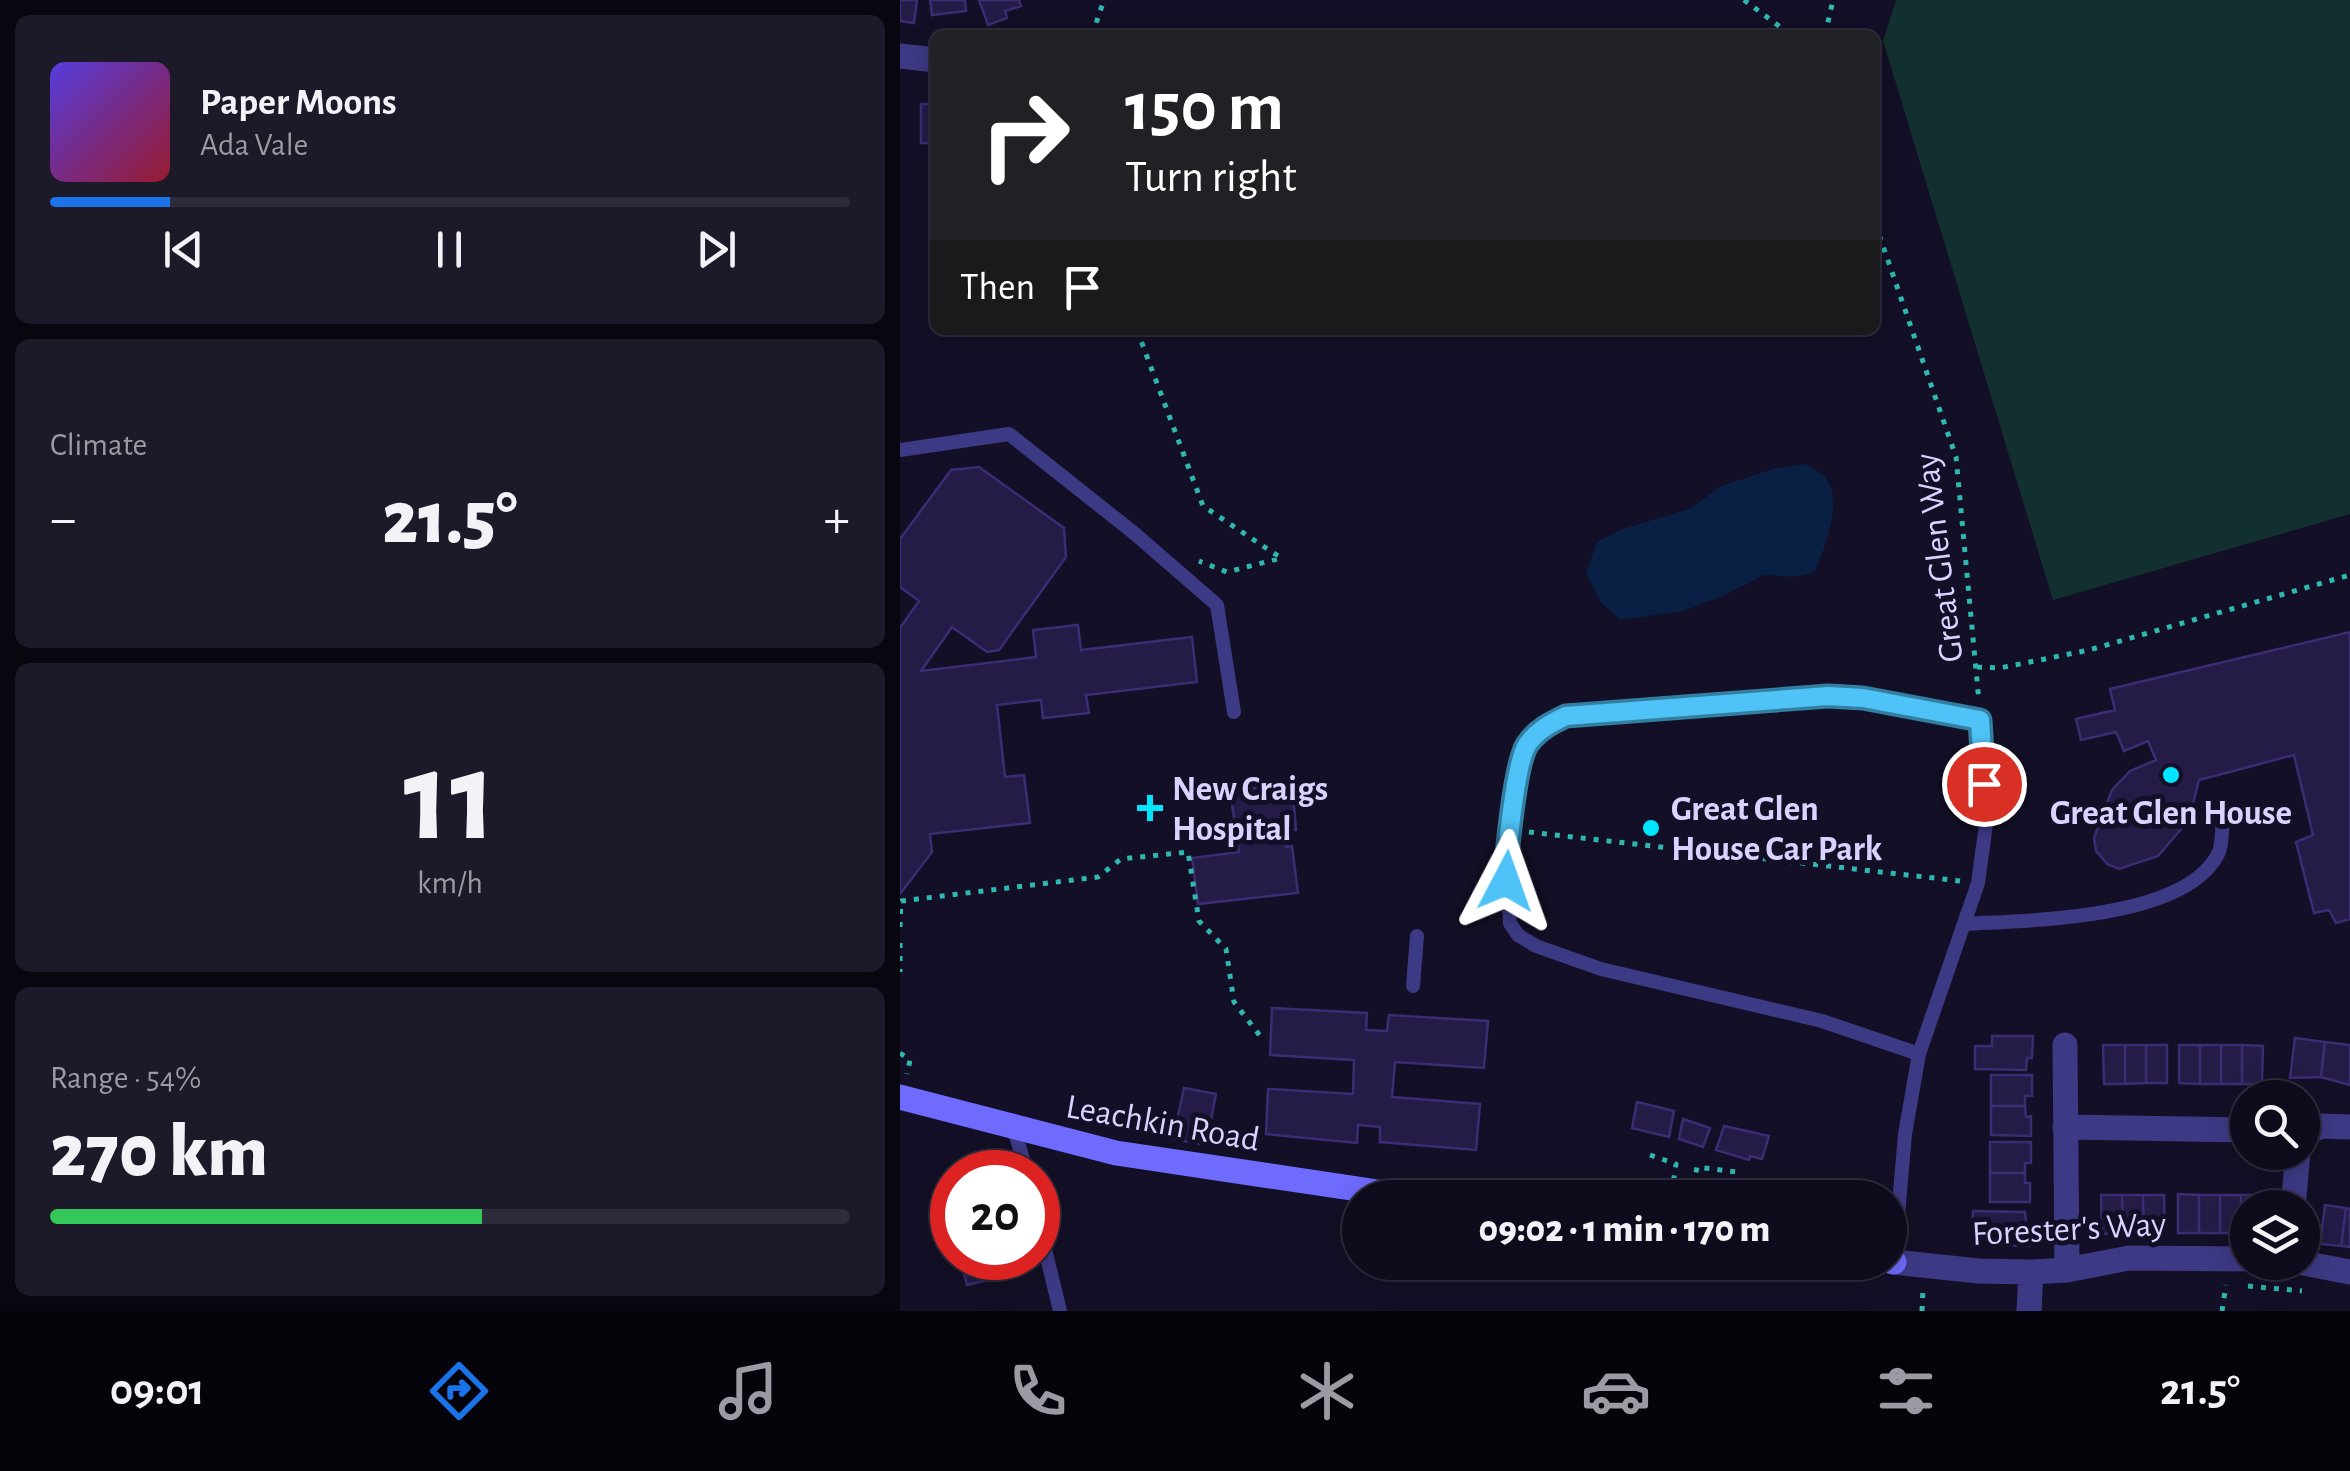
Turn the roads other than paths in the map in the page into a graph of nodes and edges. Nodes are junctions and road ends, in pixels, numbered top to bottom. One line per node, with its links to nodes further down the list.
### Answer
1 (900, 56): 2 (street)
2 (930, 59)
3 (900, 450): 4 (lane)
4 (1234, 712)
5 (2223, 813): 6 (lane)
6 (1966, 924): 10 (lane); 10 (lane)
7 (1417, 936): 8 (lane)
8 (1412, 986)
9 (2065, 1045): 12 (street)
10 (1919, 1054): 18 (lane)
11 (900, 1097): 15 (street, Leachkin Road)
12 (2065, 1127): 16 (street); 23 (street)
13 (2320, 1127): 14 (street)
14 (2350, 1128)
15 (1014, 1130): 17 (lane); 19 (street, Leachkin Road)
16 (2230, 1130)
17 (1020, 1150)
18 (1900, 1180)
19 (1342, 1187)
20 (2230, 1259): 23 (street, Forester's Way)
21 (1907, 1263): 24 (street, Forester's Way)
22 (2320, 1266): 25 (street)
23 (2067, 1270): 24 (street, Forester's Way)
24 (2031, 1272): 28 (street)
25 (2350, 1272)
26 (1053, 1280): 27 (lane)
27 (1060, 1311)
28 (2029, 1311)

